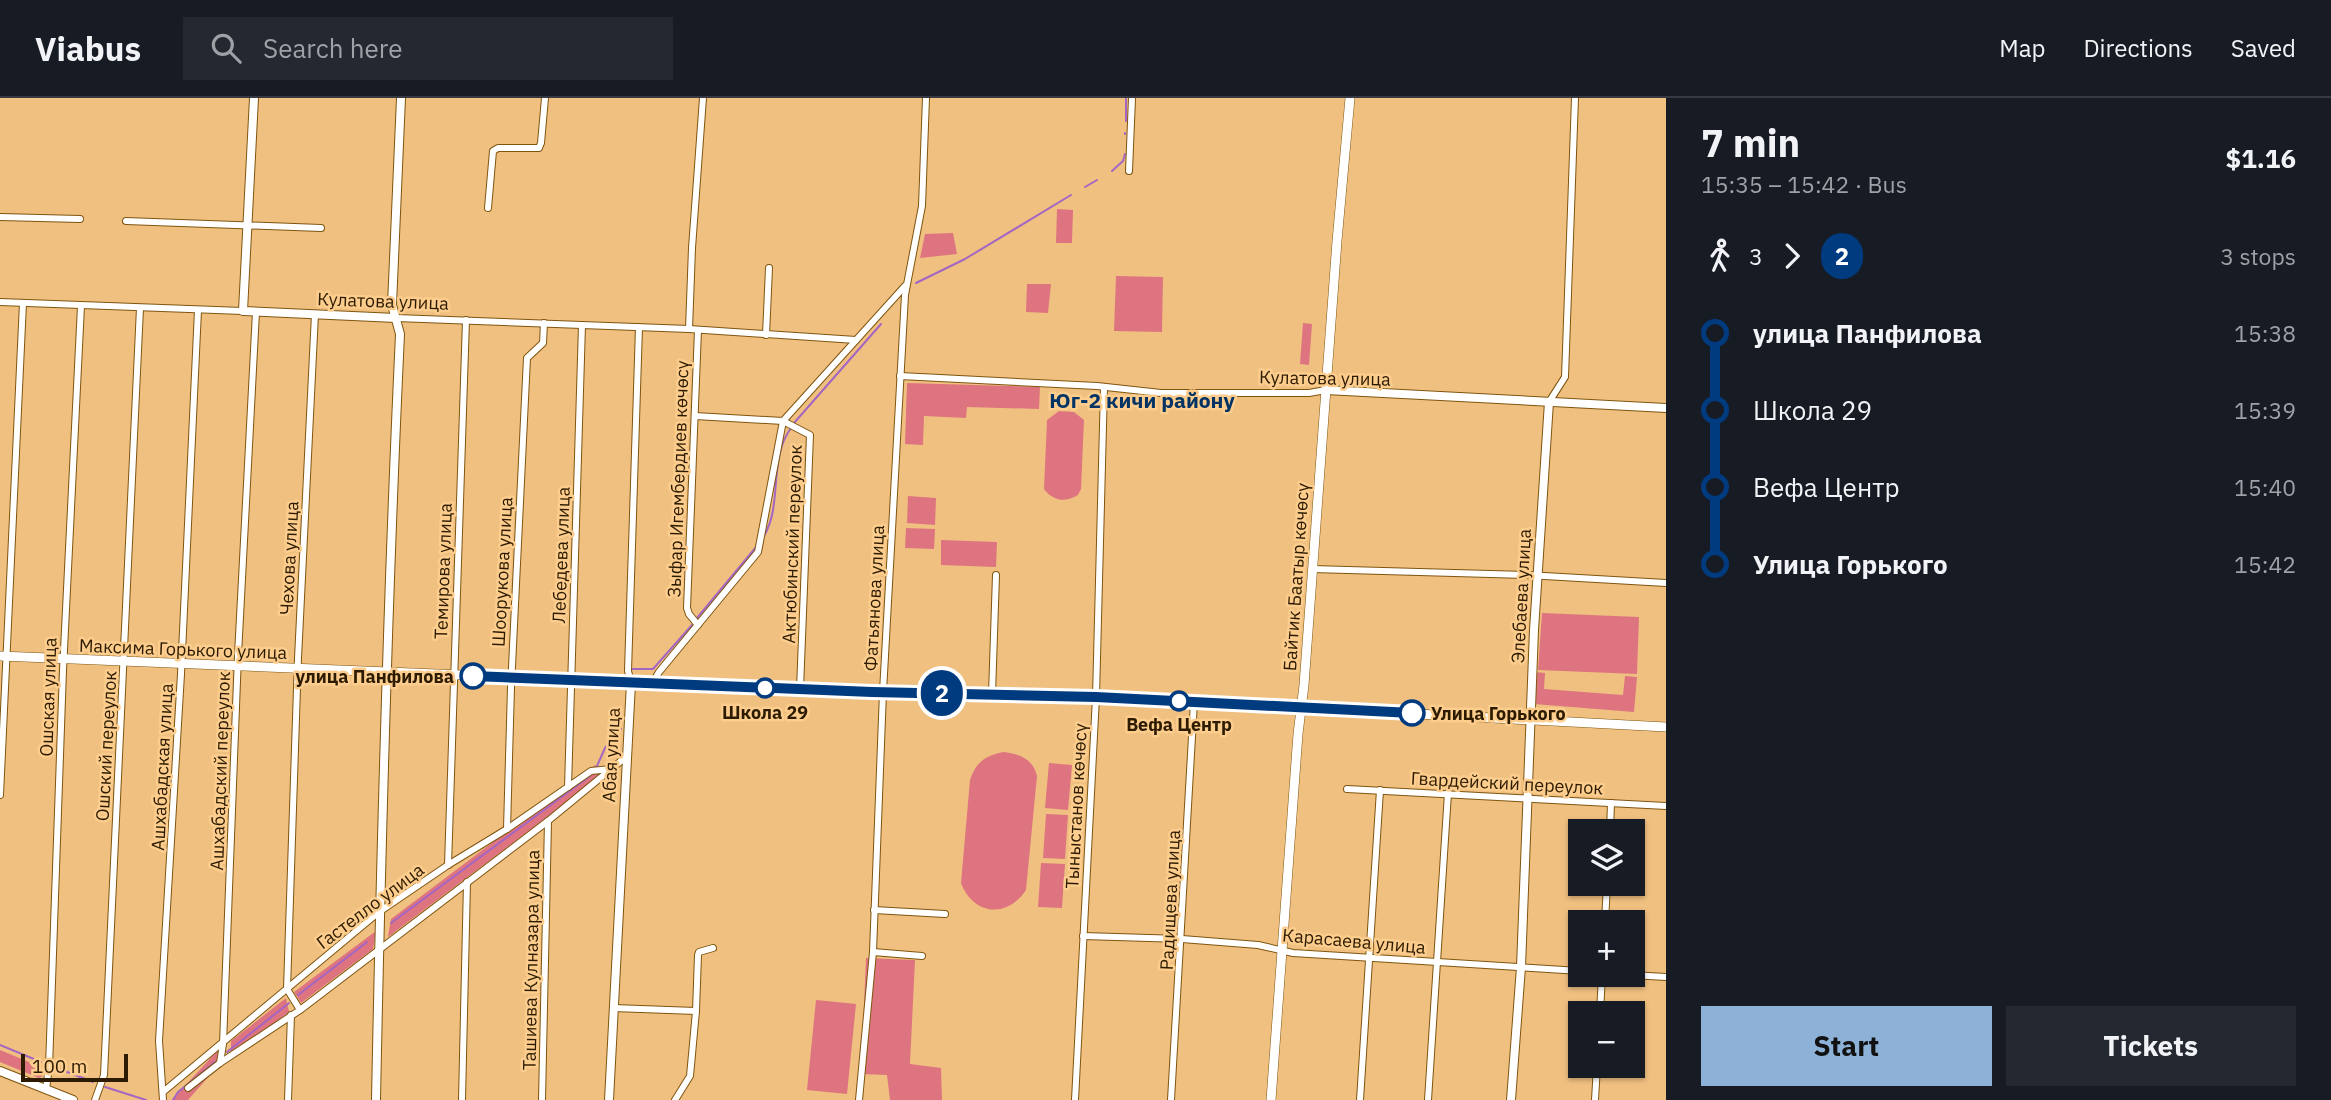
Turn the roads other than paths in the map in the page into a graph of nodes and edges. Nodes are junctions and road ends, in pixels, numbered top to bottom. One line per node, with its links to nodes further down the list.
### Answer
1 (254, 98): 14 (street)
2 (401, 98): 26 (street)
3 (545, 98): 10 (street)
4 (703, 98): 31 (street)
5 (926, 98): 17 (street, Фатьянова улица)
6 (1132, 98): 9 (street)
7 (1350, 98): 37 (main road, Байтик Баатыр көчөсү)
8 (1575, 98): 38 (street, Элебаева улица)
9 (1129, 172)
10 (488, 208)
11 (0, 217): 12 (street)
12 (80, 219)
13 (126, 221): 14 (street)
14 (247, 225): 15 (street); 23 (street)
15 (321, 228)
16 (769, 268): 33 (street)
17 (906, 286): 34 (street); 35 (street, Фатьянова улица)
18 (0, 302): 19 (street, Кулатова улица)
19 (23, 303): 20 (street, Кулатова улица); 47 (street)
20 (81, 306): 21 (street, Кулатова улица); 48 (street, Ошская улица)
21 (140, 307): 22 (street, Кулатова улица); 49 (street, Ошский переулок)
22 (198, 310): 23 (street, Кулатова улица); 50 (street, Ашхабадская улица)
23 (243, 311): 24 (street, Кулатова улица)
24 (256, 312): 25 (street, Кулатова улица); 51 (street, Ашхабадский переулок)
25 (315, 314): 26 (street, Кулатова улица); 52 (street, Чехова улица)
26 (396, 318): 27 (street, Кулатова улица); 53 (street)
27 (466, 320): 28 (street, Кулатова улица); 54 (street, Темирова улица)
28 (544, 323): 29 (street, Кулатова улица); 55 (street, Шоорукова улица)
29 (582, 325): 30 (street, Кулатова улица); 56 (street, Лебедева улица)
30 (639, 327): 31 (street, Кулатова улица); 57 (street, Абая улица)
31 (689, 329): 32 (street, Кулатова улица)
32 (698, 330): 33 (street, Кулатова улица); 40 (street, Зыфар Игембердиев көчөсү)
33 (765, 335): 34 (street, Кулатова улица)
34 (856, 340): 41 (street)
35 (900, 376): 36 (street, Кулатова улица); 60 (street, Фатьянова улица)
36 (1104, 387): 37 (street, Кулатова улица); 62 (street, Тыныстанов көчөсү)
37 (1326, 390): 38 (street, Кулатова улица); 42 (main road, Байтик Баатыр көчөсү)
38 (1549, 402): 39 (street, Кулатова улица); 44 (street, Элебаева улица)
39 (1666, 408)
40 (695, 416): 41 (street, Актюбинский переулок); 46 (street, Зыфар Игембердиев көчөсү)
41 (783, 421): 46 (street); 59 (street, Актюбинский переулок)
42 (1312, 569): 44 (street); 64 (main road, Байтик Баатыр көчөсү)
43 (996, 575): 61 (street)
44 (1538, 576): 45 (street); 65 (street, Элебаева улица)
45 (1666, 583)
46 (698, 625): 58 (street)
47 (3, 656): 48 (main road, Максима Горького улица); 73 (street)
48 (64, 659): 49 (main road, Максима Горького улица); 108 (street, Ошская улица)
49 (124, 662): 50 (main road, Максима Горького улица); 111 (street, Ошский переулок)
50 (182, 664): 51 (main road, Максима Горького улица); 109 (street, Ашхабадская улица)
51 (237, 667): 52 (main road, Максима Горького улица); 103 (street, Ашхабадский переулок)
52 (298, 669): 53 (main road, Максима Горького улица); 98 (street, Чехова улица)
53 (388, 673): 54 (main road, Максима Горького улица); 83 (street)
54 (453, 676): 55 (main road, Максима Горького улица); 80 (street, Темирова улица)
55 (511, 678): 56 (main road, Максима Горького улица); 79 (street, Шоорукова улица)
56 (571, 681): 57 (main road, Максима Горького улица); 69 (street, Лебедева улица)
57 (631, 683): 58 (main road, Максима Горького улица); 67 (street, Абая улица)
58 (652, 684): 59 (main road, Максима Горького улица)
59 (800, 689): 60 (main road, Максима Горького улица)
60 (883, 692): 61 (main road, Максима Горького улица); 82 (street, Фатьянова улица)
61 (992, 694): 62 (main road, Максима Горького улица)
62 (1096, 697): 63 (main road, Максима Горького улица); 85 (street, Тыныстанов көчөсү)
63 (1194, 702): 64 (main road, Максима Горького улица); 86 (street, Радищева улица)
64 (1300, 708): 65 (main road, Максима Горького улица); 90 (main road, Байтик Баатыр көчөсү)
65 (1531, 720): 66 (main road, Максима Горького улица); 74 (street, Элебаева улица)
66 (1666, 726)
67 (627, 756): 68 (street, Гастелло улица); 99 (street, Абая улица)
68 (611, 769): 69 (street, Гастелло улица); 78 (street, Гастелло улица)
69 (568, 787): 79 (street, Гастелло улица)
70 (1347, 789): 71 (street, Гвардейский переулок)
71 (1380, 790): 72 (street, Гвардейский переулок); 92 (street)
72 (1448, 793): 74 (street, Гвардейский переулок); 93 (street)
73 (0, 795)
74 (1528, 798): 75 (street, Гвардейский переулок); 94 (street, Элебаева улица)
75 (1611, 803): 76 (street, Гвардейский переулок); 77 (street)
76 (1666, 806)
77 (1610, 819)
78 (548, 821): 81 (street, Гастелло улица); 115 (street, Ташиева Кулназара улица)
79 (507, 830): 80 (street, Гастелло улица)
80 (449, 865): 83 (street, Гастелло улица)
81 (467, 882): 88 (street, Гастелло улица); 114 (street)
82 (874, 910): 84 (street); 89 (street, Фатьянова улица)
83 (379, 912): 88 (street); 98 (street, Гастелло улица)
84 (945, 914)
85 (1083, 936): 86 (street, Карасаева улица); 119 (street, Тыныстанов көчөсү)
86 (1182, 939): 90 (street, Карасаева улица); 120 (street, Радищева улица)
87 (713, 948): 101 (street)
88 (379, 949): 100 (street, Гастелло улица); 113 (street)
89 (873, 952): 91 (street); 118 (street, Фатьянова улица)
90 (1282, 952): 92 (street, Карасаева улица); 121 (main road, Байтик Баатыр көчөсү)
91 (922, 956)
92 (1369, 958): 93 (street, Карасаева улица); 122 (street)
93 (1437, 962): 94 (street, Карасаева улица); 123 (street)
94 (1521, 967): 95 (street, Карасаева улица); 124 (street, Элебаева улица)
95 (1568, 970)
96 (1645, 976): 97 (street)
97 (1666, 977)
98 (287, 989): 100 (street); 103 (street, Гастелло улица)
99 (613, 1008): 101 (street); 116 (street, Абая улица)
100 (300, 1010): 102 (street, Гастелло улица)
101 (696, 1011): 117 (street)
102 (291, 1015): 104 (street, Гастелло улица); 112 (street)
103 (223, 1044): 104 (street, Ашхабадский переулок); 109 (street, Гастелло улица)
104 (220, 1063): 107 (street, Гастелло улица)
105 (0, 1071): 108 (street)
106 (1596, 1078): 125 (street)
107 (188, 1088)
108 (46, 1089): 110 (street)
109 (163, 1096)
110 (73, 1100)
111 (95, 1100)
112 (288, 1100)
113 (376, 1100)
114 (462, 1100)
115 (542, 1100)
116 (609, 1100)
117 (675, 1100)
118 (859, 1100)
119 (1075, 1100)
120 (1171, 1100)
121 (1270, 1100)
122 (1360, 1100)
123 (1428, 1100)
124 (1511, 1100)
125 (1595, 1100)

